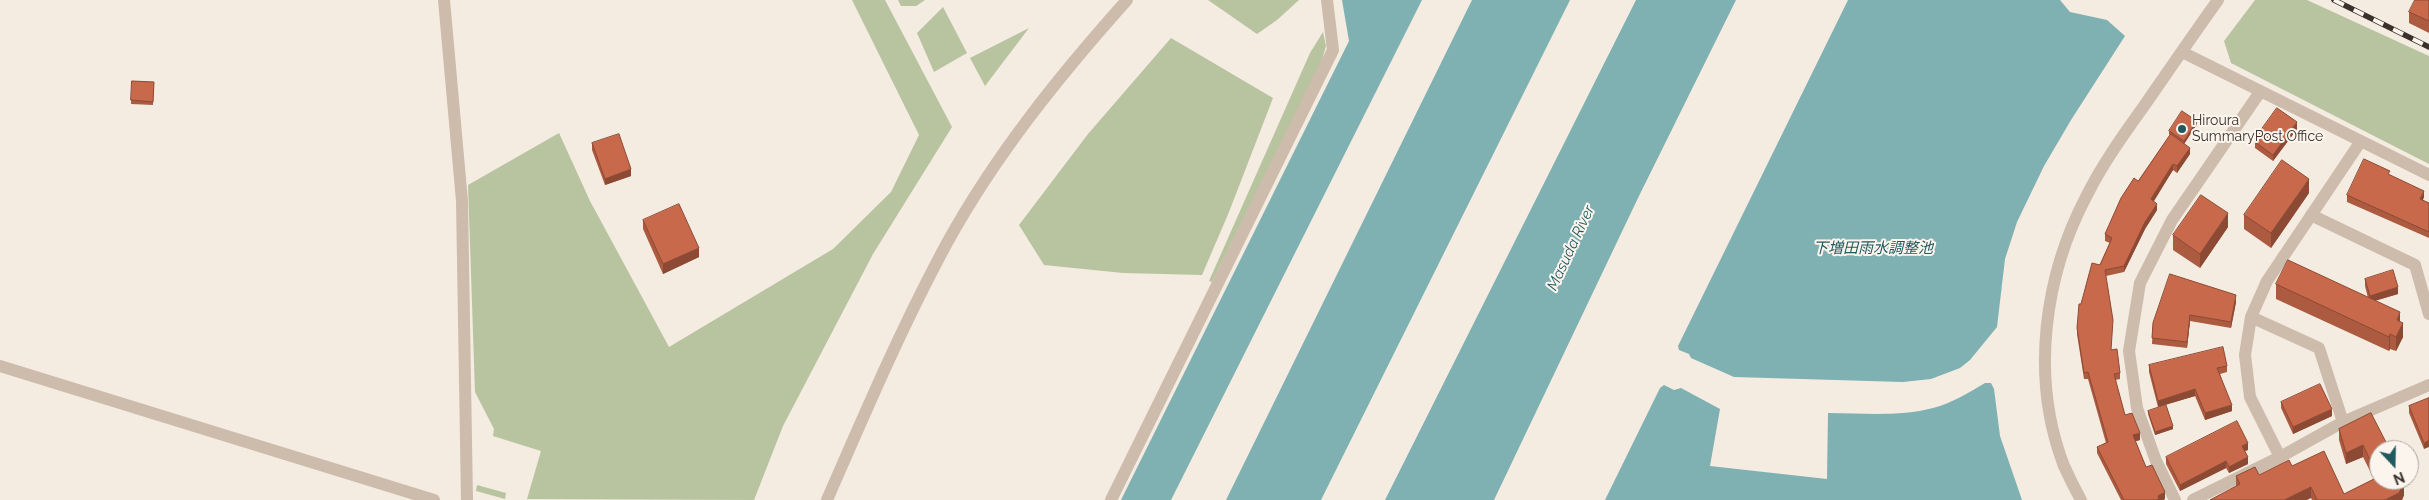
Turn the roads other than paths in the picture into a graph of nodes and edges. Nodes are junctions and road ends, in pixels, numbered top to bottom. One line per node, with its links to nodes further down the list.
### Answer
1 (444, 0): 17 (street)
2 (1127, 0): 18 (street)
3 (1327, 0): 19 (street)
4 (2218, 0): 5 (street)
5 (2182, 52): 6 (street); 20 (street)
6 (2260, 92): 7 (street); 21 (street)
7 (2361, 141): 8 (street); 9 (street)
8 (2429, 175)
9 (2311, 215): 10 (street); 11 (street)
10 (2429, 314)
11 (2251, 317): 14 (street); 15 (street)
12 (0, 366): 16 (street)
13 (2429, 385): 14 (street)
14 (2343, 422): 15 (street)
15 (2280, 457): 22 (street)
16 (434, 500)
17 (467, 500)
18 (827, 500)
19 (1110, 500)
20 (2081, 500)
21 (2175, 500)
22 (2193, 500)

